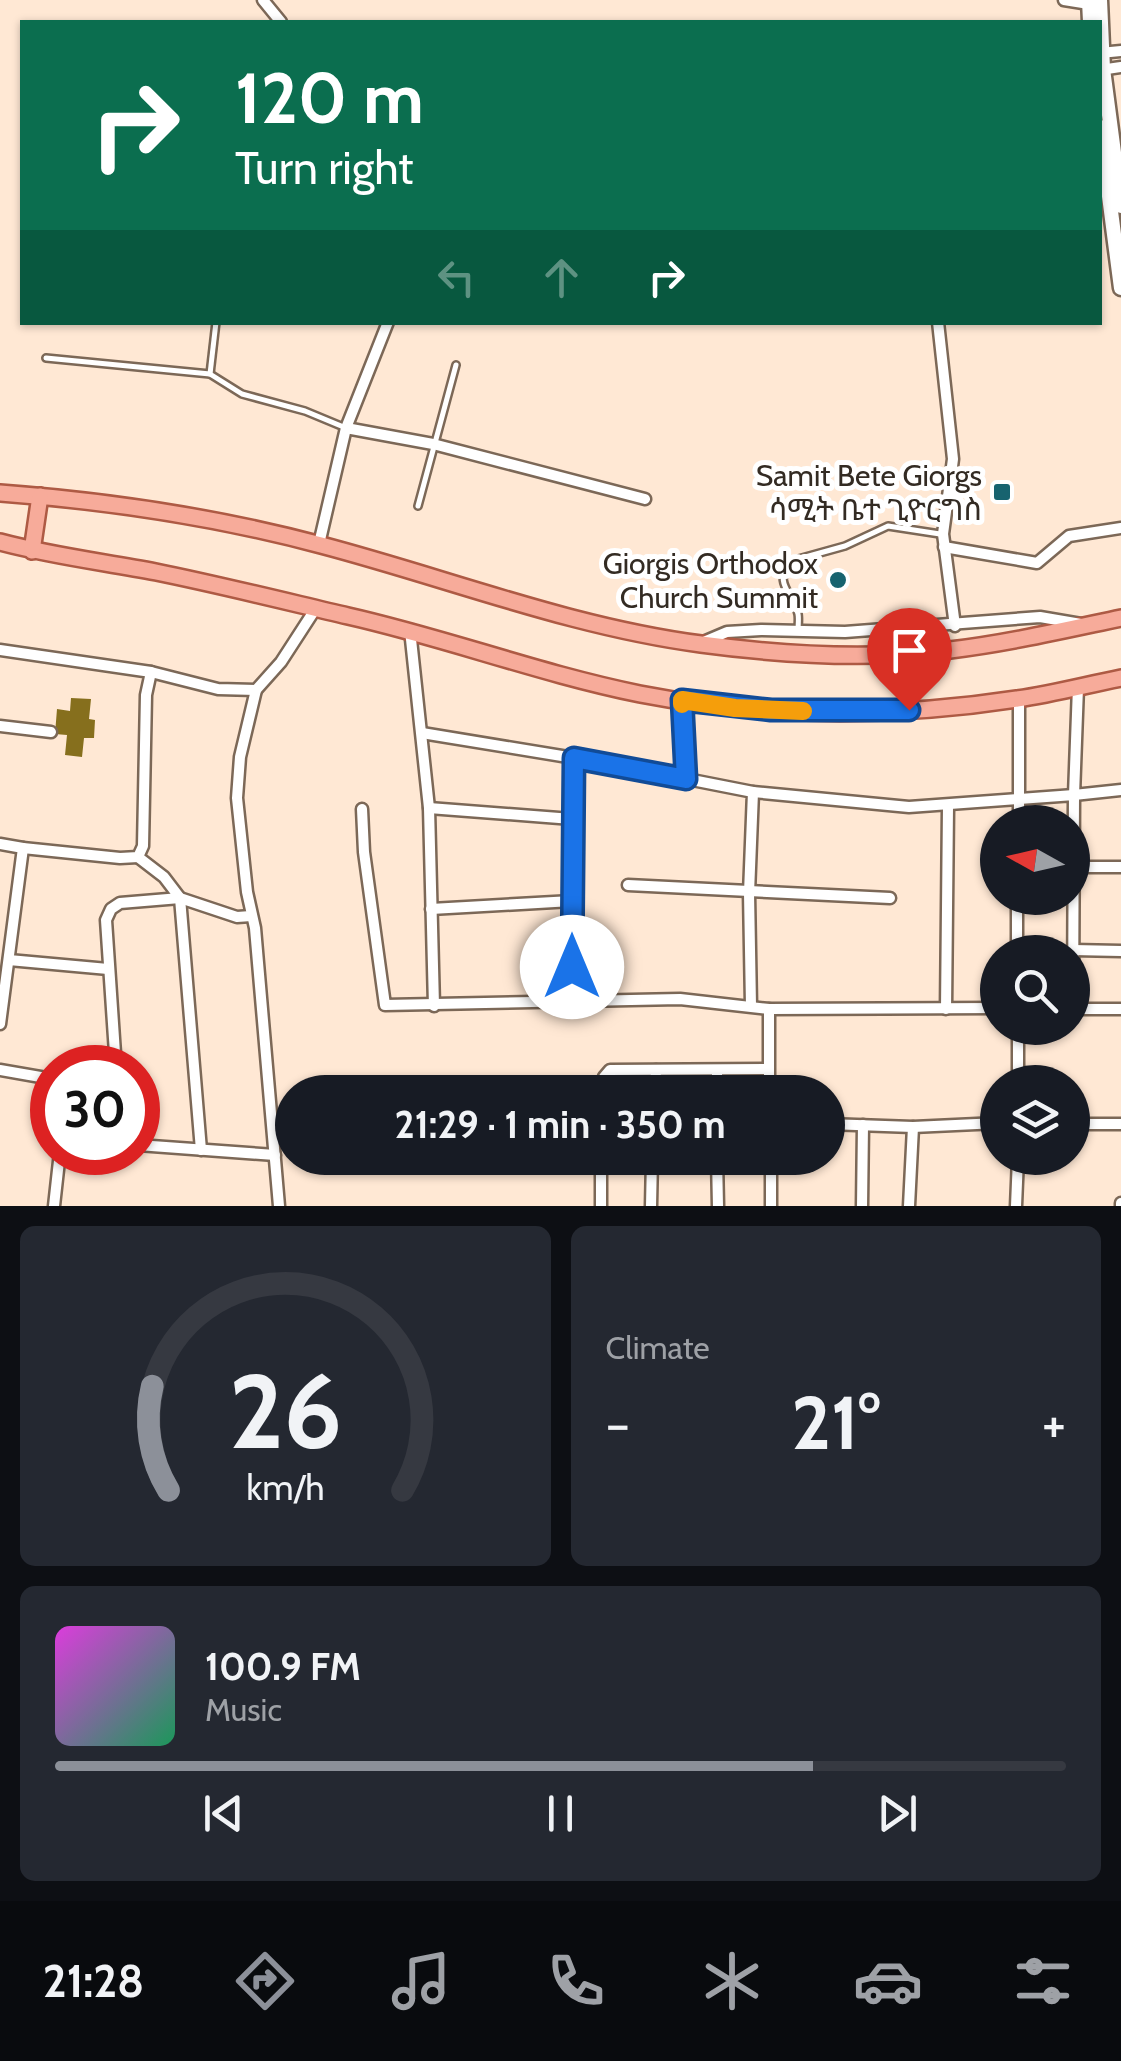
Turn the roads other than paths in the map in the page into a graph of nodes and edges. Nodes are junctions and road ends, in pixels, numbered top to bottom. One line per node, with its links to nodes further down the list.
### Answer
1 (263, 0): 4 (street)
2 (1064, 0): 3 (street)
3 (1092, 2)
4 (279, 20)
5 (1121, 67): 6 (street)
6 (1102, 69): 8 (street)
7 (1102, 142): 9 (street)
8 (1121, 206)
9 (1120, 278)
10 (216, 325): 15 (lane)
11 (387, 325): 16 (street)
12 (938, 325): 23 (street)
13 (46, 358): 15 (lane)
14 (456, 365): 17 (lane)
15 (210, 374): 16 (lane)
16 (346, 428): 17 (street); 25 (street)
17 (433, 444): 20 (street); 21 (lane)
18 (0, 493): 19 (main road)
19 (40, 496): 25 (main road); 27 (main road)
20 (645, 499)
21 (418, 506)
22 (1121, 528): 26 (street)
23 (943, 534): 26 (street); 33 (lane)
24 (0, 542): 27 (main road)
25 (319, 544): 34 (main road)
26 (944, 547): 30 (street)
27 (32, 551): 28 (main road)
28 (316, 608): 32 (main road); 39 (street)
29 (1121, 618): 31 (main road)
30 (955, 626): 31 (street); 33 (street)
31 (1086, 626): 34 (main road)
32 (410, 630): 41 (main road); 44 (street)
33 (798, 631): 34 (street)
34 (699, 644)
35 (0, 650): 36 (street)
36 (151, 672): 39 (street); 59 (street)
37 (1121, 678): 38 (main road)
38 (1078, 687): 40 (main road); 49 (street)
39 (256, 690): 68 (street)
40 (1019, 699): 41 (main road); 50 (street)
41 (682, 700): 46 (street)
42 (0, 726): 43 (street)
43 (50, 732)
44 (422, 733): 45 (street); 55 (street)
45 (574, 758): 46 (street); 56 (street)
46 (686, 779): 48 (street)
47 (1121, 790): 49 (street)
48 (753, 792): 53 (street); 63 (street)
49 (1074, 795): 50 (street); 52 (street)
50 (1020, 800): 51 (street); 53 (street)
51 (1020, 805)
52 (1074, 805)
53 (948, 806): 78 (street)
54 (362, 808): 74 (street)
55 (428, 808): 56 (street); 67 (street)
56 (572, 819): 66 (street)
57 (0, 844): 58 (street)
58 (23, 848): 59 (street); 71 (street)
59 (138, 857): 64 (street)
60 (1090, 866): 61 (street)
61 (1121, 866)
62 (628, 886): 63 (street)
63 (750, 893): 65 (street); 75 (street)
64 (180, 898): 68 (street); 72 (street); 99 (street)
65 (890, 898)
66 (572, 901): 67 (street); 73 (street)
67 (431, 909): 74 (street)
68 (252, 916): 100 (street)
69 (1090, 950): 70 (street)
70 (1121, 951)
71 (10, 960): 72 (street); 81 (street)
72 (108, 969): 82 (street)
73 (572, 1000): 74 (street); 75 (street)
74 (434, 1006)
75 (751, 1006): 76 (street)
76 (769, 1008): 78 (street); 83 (street)
77 (980, 1008): 78 (street)
78 (946, 1009)
79 (1090, 1009): 80 (street)
80 (1121, 1009)
81 (0, 1024)
82 (114, 1045)
83 (768, 1069): 86 (street); 91 (street)
84 (0, 1070): 87 (street)
85 (656, 1070): 86 (street); 88 (street); 89 (street)
86 (717, 1070): 90 (street)
87 (30, 1075)
88 (606, 1075)
89 (656, 1075)
90 (717, 1075)
91 (768, 1075)
92 (845, 1124): 96 (street)
93 (980, 1124): 97 (street)
94 (1090, 1124): 95 (street)
95 (1121, 1124)
96 (864, 1125): 97 (street); 114 (street)
97 (914, 1127): 115 (street)
98 (160, 1147): 99 (street)
99 (201, 1150): 100 (street)
100 (275, 1154)
101 (57, 1175): 108 (street)
102 (277, 1175): 109 (street)
103 (601, 1175): 110 (street)
104 (652, 1175): 111 (street)
105 (718, 1175): 112 (street)
106 (771, 1175): 113 (street)
107 (1017, 1175): 116 (street)
108 (54, 1206)
109 (279, 1206)
110 (601, 1206)
111 (651, 1206)
112 (718, 1206)
113 (771, 1206)
114 (862, 1206)
115 (909, 1206)
116 (1016, 1206)

